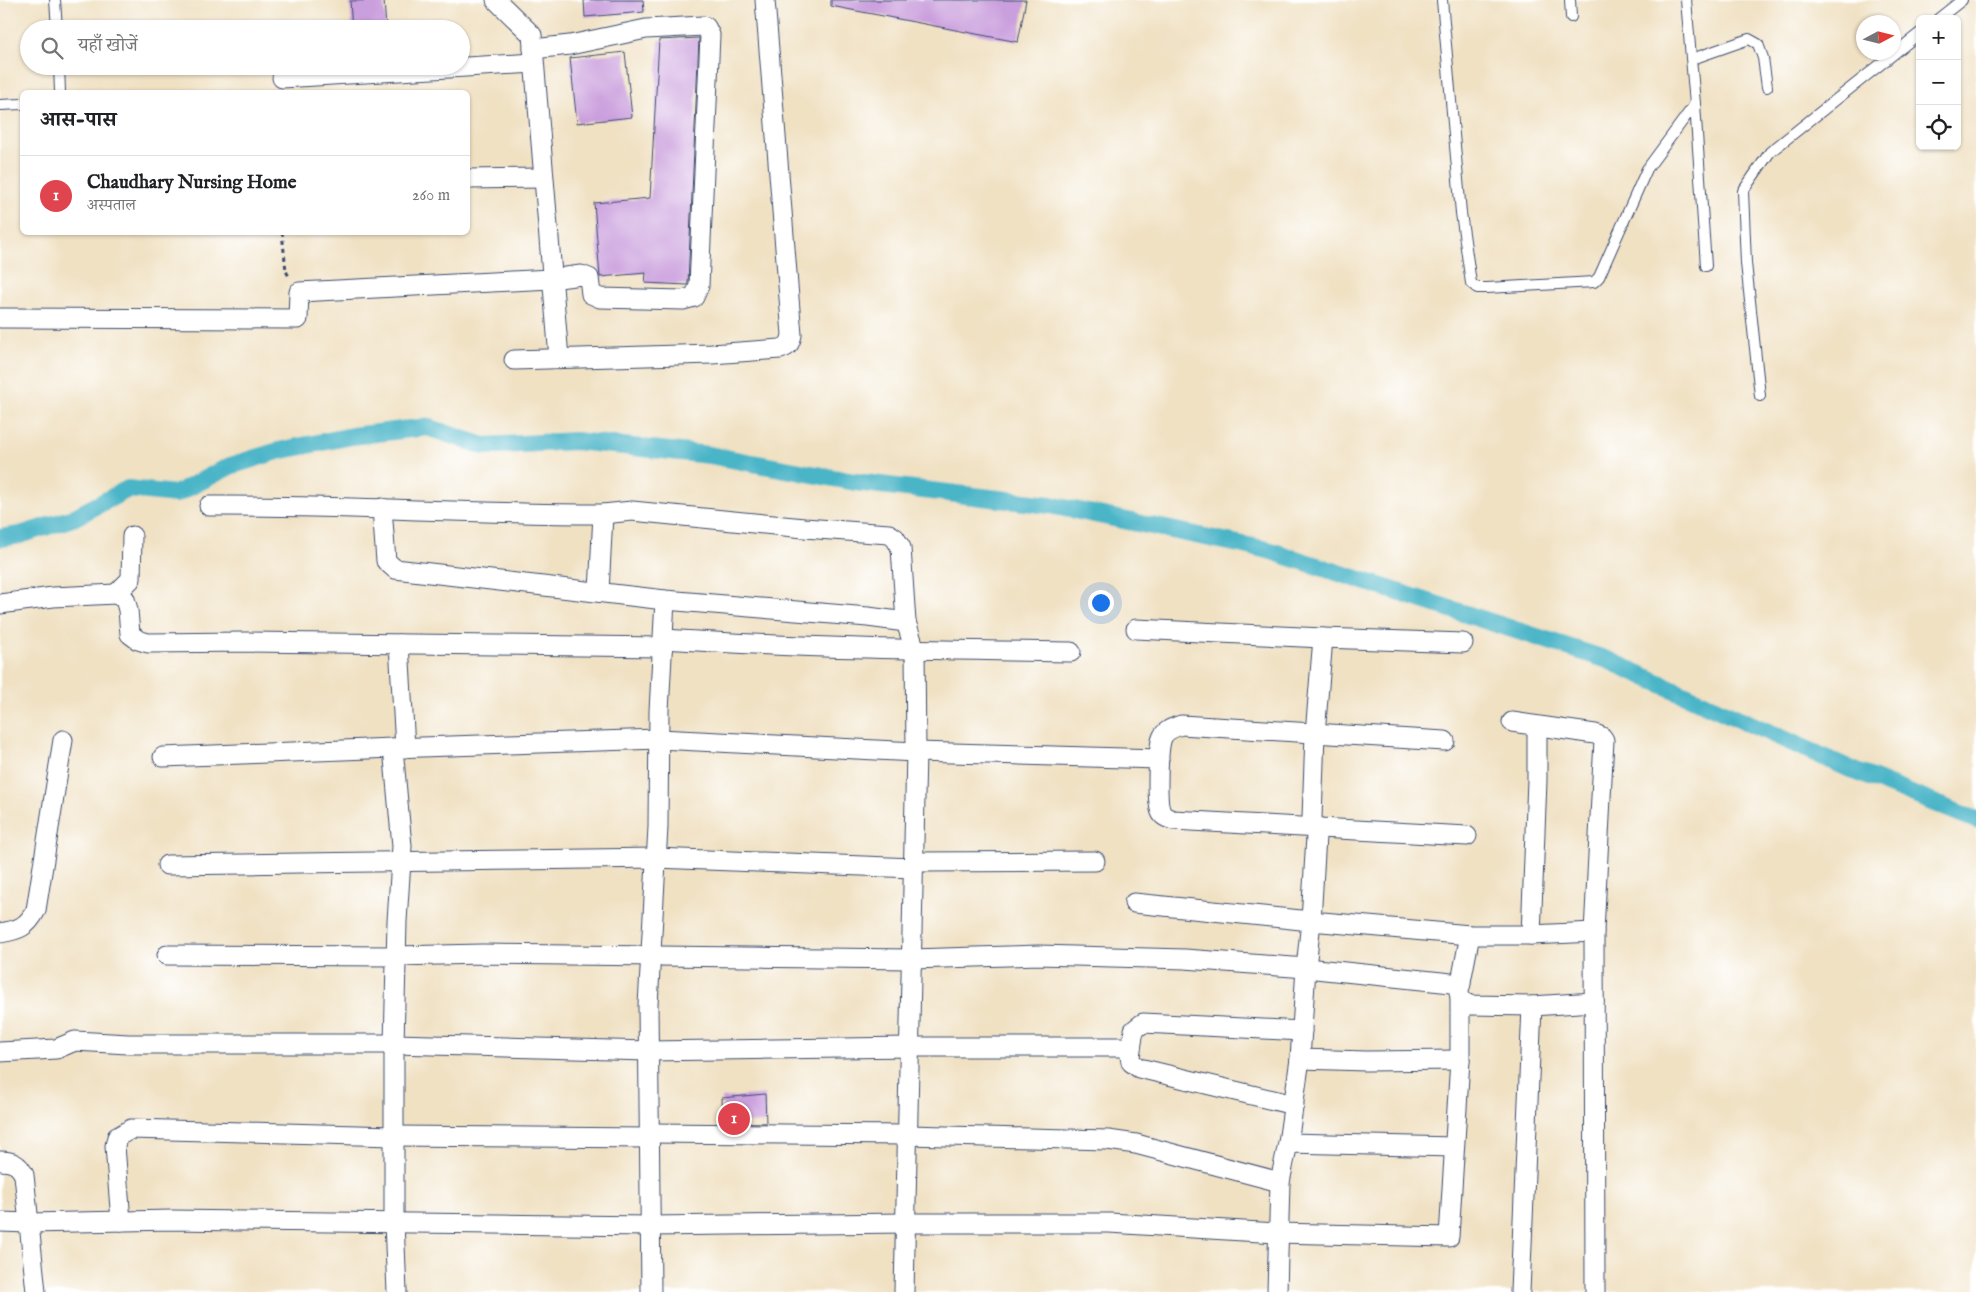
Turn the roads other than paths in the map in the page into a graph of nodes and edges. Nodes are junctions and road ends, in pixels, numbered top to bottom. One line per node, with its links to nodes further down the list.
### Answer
1 (55, 0): 10 (lane)
2 (496, 0): 12 (street)
3 (766, 0): 28 (street)
4 (1442, 0): 21 (lane)
5 (1570, 0): 9 (lane)
6 (1686, 0): 13 (lane)
7 (1962, 0): 8 (lane)
8 (1943, 15)
9 (1571, 17)
10 (56, 20)
11 (1916, 36): 30 (lane)
12 (533, 56): 14 (street); 23 (street); 26 (street)
13 (1692, 60): 18 (lane); 21 (lane)
14 (470, 62)
15 (59, 75): 19 (lane)
16 (316, 75): 17 (street)
17 (282, 78)
18 (1767, 87)
19 (60, 90)
20 (20, 104): 22 (lane)
21 (1695, 104): 25 (lane)
22 (0, 105)
23 (543, 178): 24 (street); 26 (street)
24 (470, 179)
25 (1706, 266)
26 (551, 279): 27 (street); 28 (street)
27 (0, 318)
28 (558, 358): 29 (street)
29 (514, 360)
30 (1760, 396)
31 (209, 506): 32 (street)
32 (382, 508): 33 (street); 35 (street)
33 (603, 514): 35 (street); 39 (street)
34 (132, 536): 36 (street)
35 (599, 592): 37 (street)
36 (116, 594): 38 (street); 44 (street)
37 (665, 600): 39 (street); 42 (street)
38 (0, 604)
39 (906, 622): 45 (street)
40 (1136, 629): 41 (street)
41 (1323, 638): 43 (street); 49 (street)
42 (663, 643): 44 (street); 45 (street); 50 (street)
43 (1463, 643)
44 (399, 644): 53 (street)
45 (915, 650): 46 (street); 54 (street)
46 (1071, 652)
47 (1512, 722): 48 (street)
48 (1536, 726): 66 (street); 69 (street)
49 (1316, 734): 52 (street); 56 (street); 57 (street)
50 (658, 739): 53 (street); 54 (street); 59 (street)
51 (63, 740): 67 (street)
52 (1445, 741)
53 (399, 748): 55 (street); 61 (street)
54 (916, 752): 56 (street); 63 (street)
55 (163, 757)
56 (1159, 759): 57 (street)
57 (1315, 828): 58 (street); 65 (street)
58 (1467, 836)
59 (656, 858): 61 (street); 63 (street); 71 (street)
60 (1095, 861): 63 (street)
61 (400, 863): 62 (street); 72 (street)
62 (167, 865)
63 (914, 865): 73 (street)
64 (1134, 903): 65 (street)
65 (1311, 922): 68 (street); 74 (street)
66 (1594, 932): 69 (street); 76 (street)
67 (0, 934)
68 (1470, 935): 69 (street); 75 (street)
69 (1531, 935)
70 (167, 955): 72 (street)
71 (651, 955): 72 (street); 73 (street); 82 (street)
72 (396, 956): 79 (street)
73 (912, 959): 74 (street); 80 (street)
74 (1306, 968): 75 (street); 78 (street)
75 (1460, 991): 77 (street); 85 (street)
76 (1594, 1002): 77 (street); 107 (street)
77 (1532, 1006): 106 (street)
78 (1302, 1031): 81 (street); 84 (street)
79 (394, 1044): 82 (street); 83 (street); 88 (street)
80 (910, 1047): 81 (street); 82 (street); 87 (street)
81 (1131, 1047): 86 (street)
82 (648, 1051): 89 (street)
83 (1, 1053)
84 (1300, 1059): 85 (street); 86 (street)
85 (1460, 1060): 91 (street)
86 (1294, 1105): 90 (street)
87 (908, 1135): 89 (street); 93 (street); 97 (street)
88 (394, 1136): 89 (street); 94 (street); 96 (street)
89 (649, 1136): 99 (street)
90 (1288, 1143): 91 (street); 93 (street)
91 (1454, 1147): 100 (street)
92 (0, 1160): 98 (street)
93 (1280, 1182): 100 (street)
94 (121, 1221): 96 (street); 98 (street)
95 (0, 1222): 98 (street)
96 (394, 1222): 99 (street); 102 (street)
97 (906, 1222): 99 (street); 100 (street); 104 (street)
98 (29, 1223): 101 (street)
99 (650, 1226): 103 (street)
100 (1278, 1234): 105 (street)
101 (36, 1292)
102 (397, 1292)
103 (651, 1292)
104 (904, 1292)
105 (1277, 1292)
106 (1520, 1292)
107 (1595, 1292)

